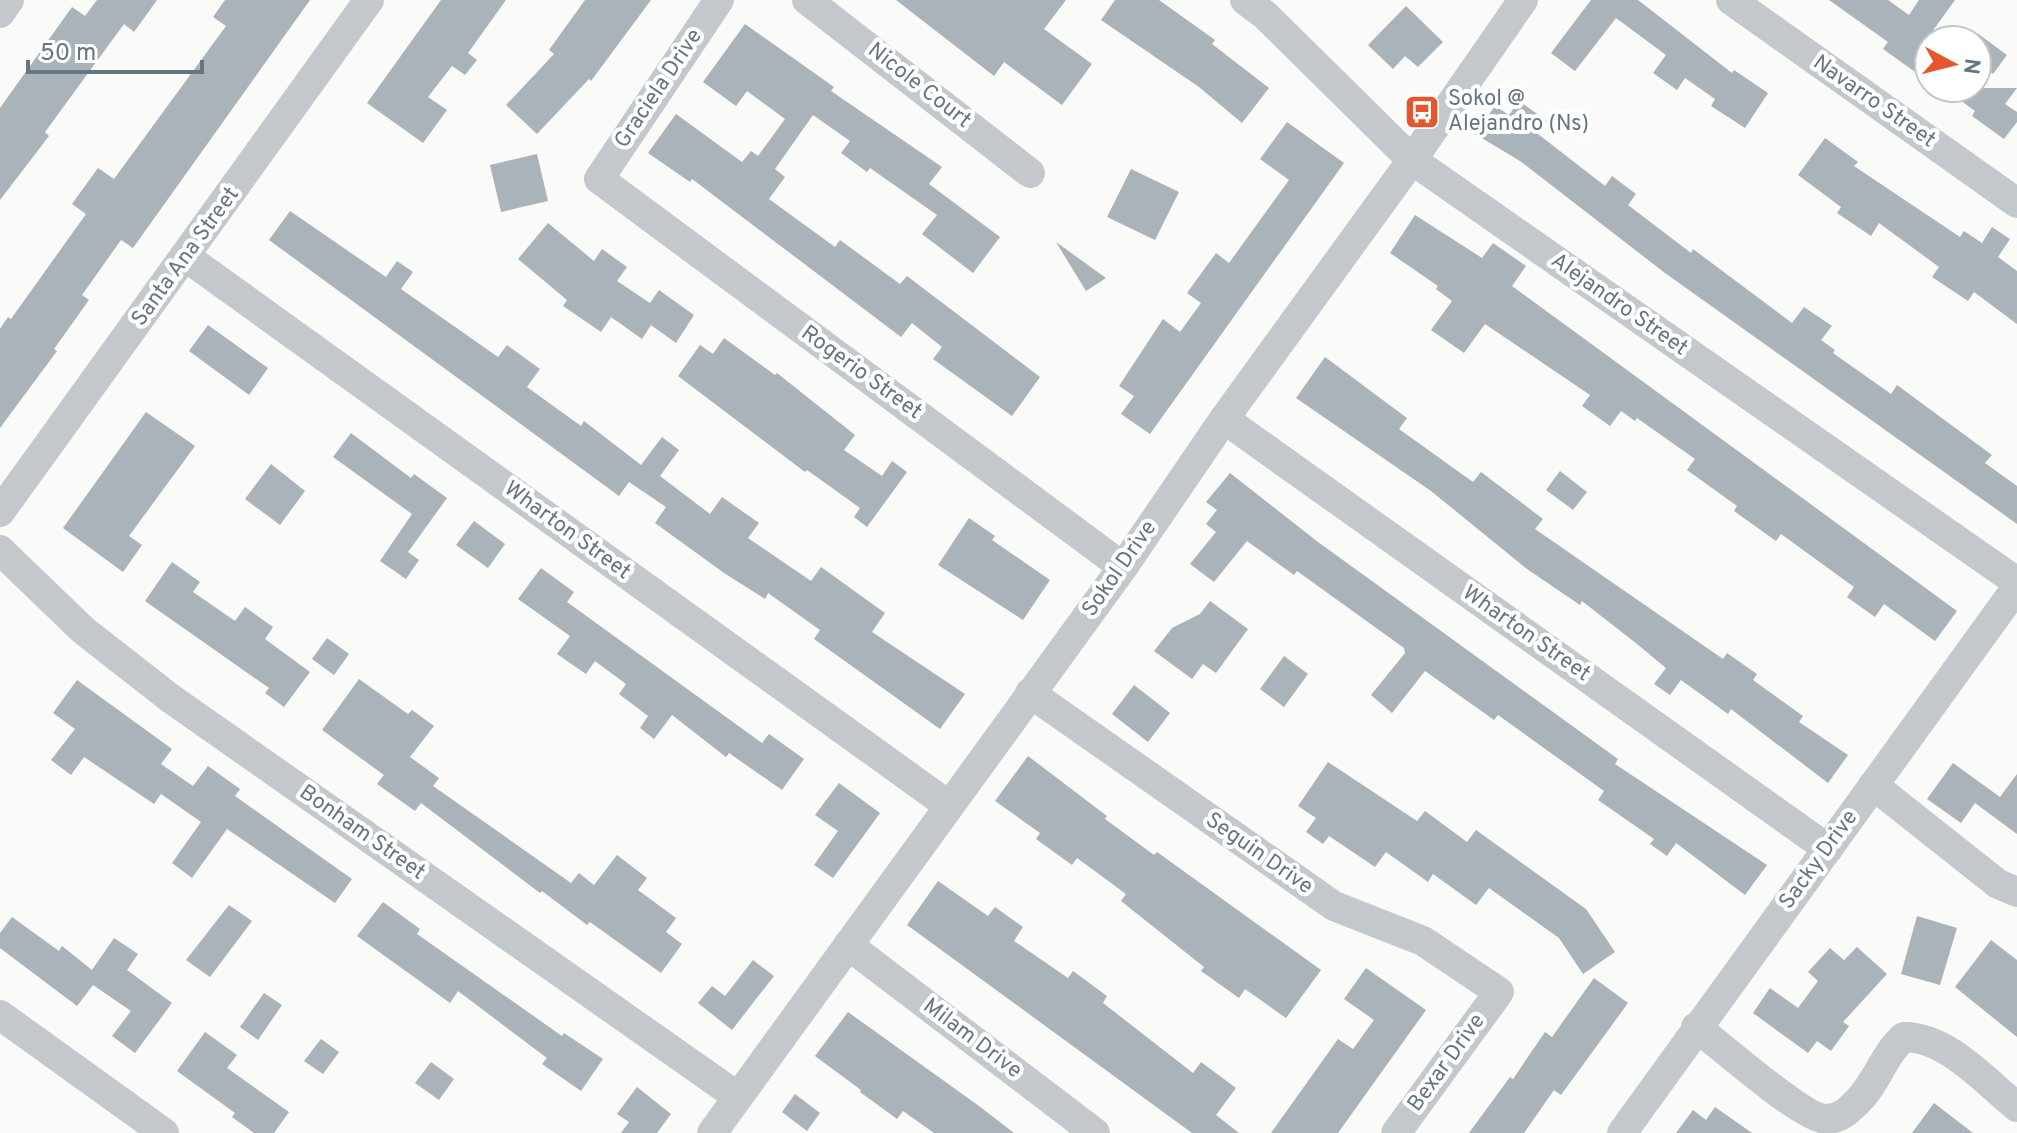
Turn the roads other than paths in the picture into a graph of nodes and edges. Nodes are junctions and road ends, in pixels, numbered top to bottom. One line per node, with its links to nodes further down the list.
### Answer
1 (9, 0): 8 (street)
2 (369, 0): 13 (street, Santa Ana Street)
3 (719, 0): 11 (street, Graciela Drive)
4 (807, 0): 10 (street, Nicole Court)
5 (1245, 0): 9 (street, Alejandro Street)
6 (1523, 0): 9 (street, Sokol Drive)
7 (1731, 0): 12 (street, Navarro Street)
8 (0, 13)
9 (1412, 160): 14 (street, Sokol Drive); 18 (street, Alejandro Street)
10 (1030, 173)
11 (599, 179): 17 (street, Rogerio Street)
12 (2017, 203)
13 (186, 257): 15 (street, Santa Ana Street); 21 (street, Wharton Street)
14 (1224, 419): 17 (street, Sokol Drive); 22 (street, Wharton Street)
15 (0, 512)
16 (0, 550): 28 (street, Bonham Street)
17 (1123, 567): 19 (street, Sokol Drive)
18 (2017, 585): 20 (street, Sacky Drive)
19 (1030, 693): 21 (street, Sokol Drive); 25 (street, Seguin Drive)
20 (1873, 785): 22 (street, Sacky Drive); 23 (street)
21 (948, 805): 24 (street, Sokol Drive)
22 (1828, 849): 27 (street, Sacky Drive)
23 (2017, 892)
24 (848, 945): 28 (street, Sokol Drive); 32 (street, Milam Drive)
25 (1499, 992): 33 (street, Bexar Drive)
26 (0, 1015): 30 (street)
27 (1696, 1027): 29 (street); 34 (street, Sacky Drive)
28 (738, 1097): 31 (street, Sokol Drive)
29 (2017, 1107)
30 (164, 1133)
31 (712, 1133)
32 (1095, 1133)
33 (1396, 1133)
34 (1622, 1133)

